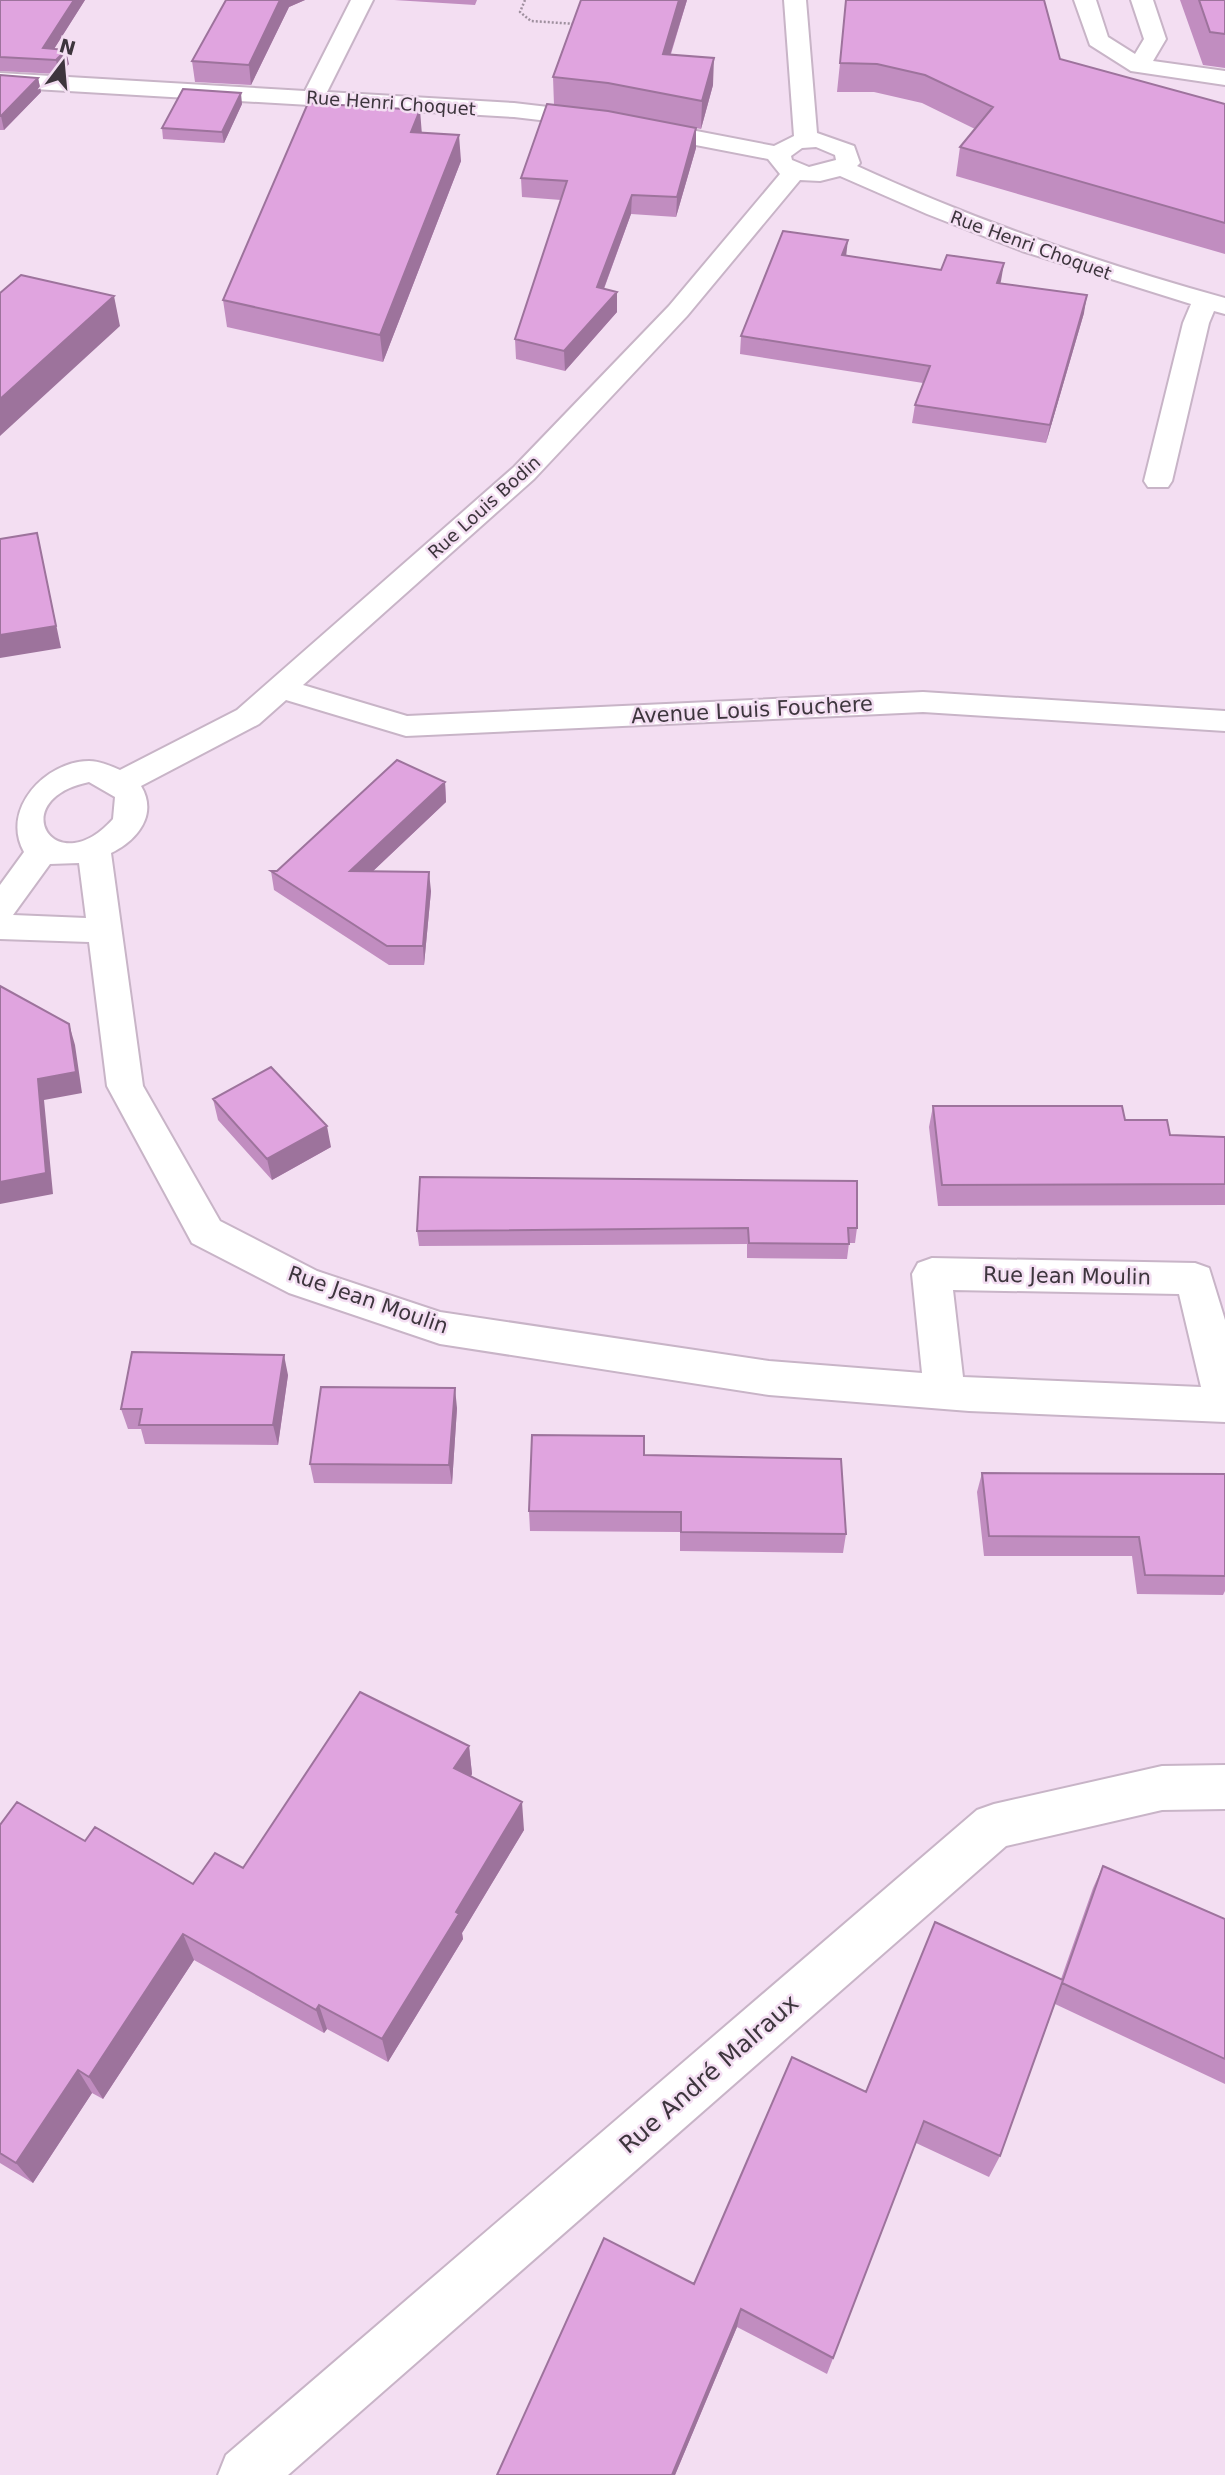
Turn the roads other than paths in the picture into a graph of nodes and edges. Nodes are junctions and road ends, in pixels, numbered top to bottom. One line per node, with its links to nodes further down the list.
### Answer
1 (362, 0): 8 (street)
2 (795, 0): 9 (street)
3 (1084, 0): 5 (street)
4 (1142, 0): 5 (street)
5 (1139, 66): 6 (street)
6 (1225, 78)
7 (0, 80): 8 (street, Rue Henri Choquet)
8 (313, 97): 10 (street, Rue Henri Choquet)
9 (806, 140): 10 (street); 11 (street)
10 (787, 162): 11 (street, Rue Henri Choquet); 14 (street, Rue Louis Bodin)
11 (842, 168): 12 (street, Rue Henri Choquet)
12 (1215, 304): 13 (street)
13 (1158, 481)
14 (283, 689): 15 (street, Avenue Louis Fouchere); 16 (street, Rue Louis Bodin)
15 (1225, 721)
16 (121, 783): 17 (street); 18 (street)
17 (5, 806): 19 (street)
18 (94, 848): 19 (street); 22 (street, Rue Jean Moulin)
19 (42, 852): 20 (street)
20 (0, 909)
21 (0, 927): 22 (street)
22 (104, 930): 23 (street, Rue Jean Moulin)
23 (944, 1392): 24 (street, Rue Jean Moulin); 24 (street, Rue Jean Moulin)
24 (1225, 1403)
25 (1225, 1787): 26 (street, Rue André Malraux)
26 (246, 2475)

